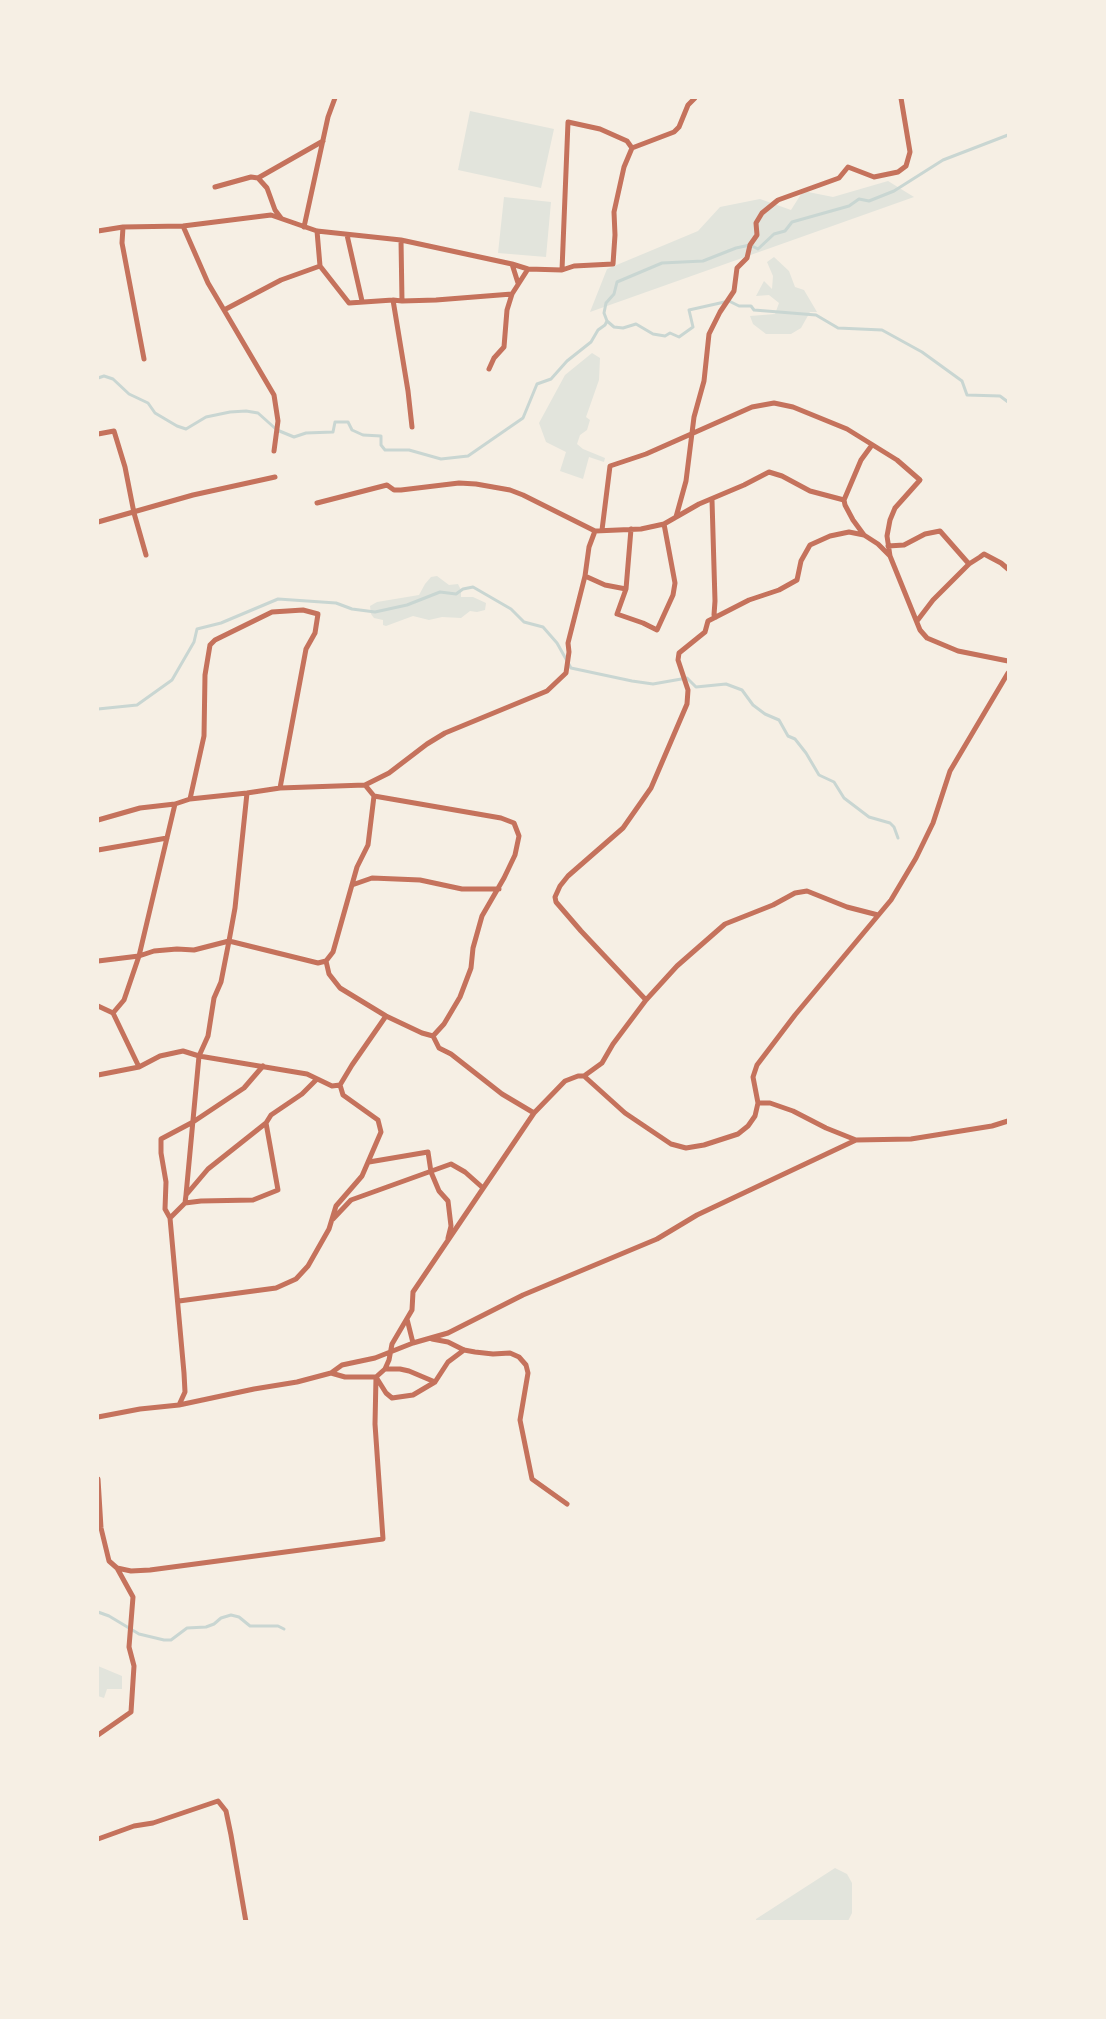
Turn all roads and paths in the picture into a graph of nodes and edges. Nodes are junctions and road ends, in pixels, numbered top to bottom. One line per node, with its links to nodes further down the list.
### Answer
1 (334, 98): 4 (street)
2 (695, 98): 5 (street)
3 (901, 98): 29 (street)
4 (323, 141): 6 (street); 11 (street)
5 (632, 148): 19 (street); 19 (street)
6 (258, 178): 7 (street); 8 (street)
7 (215, 187)
8 (282, 219): 9 (street); 11 (street)
9 (183, 226): 10 (street); 25 (street)
10 (123, 227): 12 (street); 26 (street)
11 (304, 227): 13 (street)
12 (98, 231)
13 (317, 231): 14 (street); 17 (street)
14 (347, 235): 15 (street); 23 (street)
15 (401, 240): 16 (street); 24 (street)
16 (512, 264): 18 (street); 20 (street)
17 (320, 266): 23 (street); 25 (street)
18 (528, 269): 19 (street); 20 (street)
19 (562, 270)
20 (518, 283): 21 (street)
21 (512, 294): 24 (street); 27 (street)
22 (393, 300): 23 (street); 24 (street); 28 (street)
23 (362, 301)
24 (402, 301)
25 (224, 310): 32 (street)
26 (144, 359)
27 (489, 369)
28 (412, 427)
29 (693, 432): 31 (street); 38 (street); 42 (street)
30 (98, 434): 37 (street)
31 (872, 445): 35 (street); 45 (street)
32 (274, 451)
33 (275, 477): 37 (street)
34 (712, 500): 35 (street); 38 (street); 52 (street)
35 (844, 500): 44 (street)
36 (317, 502): 43 (street)
37 (134, 513): 39 (street); 46 (street)
38 (676, 517): 40 (street)
39 (98, 522)
40 (664, 524): 41 (street); 51 (street)
41 (632, 529): 42 (street); 51 (street)
42 (602, 530): 43 (street)
43 (595, 531): 50 (street)
44 (864, 535): 47 (street); 52 (street)
45 (888, 546): 47 (street); 48 (street)
46 (146, 555)
47 (890, 556): 53 (street)
48 (969, 564): 49 (street); 53 (street)
49 (1008, 569)
50 (585, 576): 51 (street); 56 (street)
51 (626, 589)
52 (716, 617): 72 (street)
53 (917, 621): 54 (street)
54 (1008, 661)
55 (1008, 673): 67 (street)
56 (365, 784): 57 (street); 59 (street)
57 (280, 788): 58 (street); 60 (street)
58 (247, 794): 60 (street); 68 (street)
59 (374, 796): 65 (street); 66 (street)
60 (190, 798): 61 (street)
61 (175, 804): 62 (street); 63 (street)
62 (98, 820)
63 (167, 838): 64 (street); 69 (street)
64 (98, 850)
65 (352, 885): 66 (street); 71 (street)
66 (499, 889): 76 (street)
67 (878, 915): 72 (street); 84 (street)
68 (229, 941): 69 (street); 71 (street); 77 (street)
69 (139, 956): 70 (street); 74 (street)
70 (98, 961)
71 (326, 961): 75 (street)
72 (646, 1000): 81 (street)
73 (98, 1006): 74 (street)
74 (113, 1013): 79 (street)
75 (386, 1016): 76 (street); 83 (street)
76 (433, 1036): 85 (street)
77 (200, 1056): 78 (street); 79 (street); 87 (street)
78 (263, 1066): 82 (street); 87 (street)
79 (139, 1067): 80 (street)
80 (98, 1075)
81 (584, 1076): 84 (street); 85 (street)
82 (316, 1080): 83 (street); 88 (street)
83 (340, 1085): 90 (street)
84 (758, 1103): 89 (street)
85 (534, 1113): 92 (street)
86 (1008, 1121): 89 (street)
87 (193, 1122): 93 (street); 95 (street)
88 (266, 1124): 93 (street); 94 (street)
89 (856, 1140): 100 (street)
90 (369, 1162): 91 (street); 96 (street)
91 (431, 1172): 92 (street); 96 (street); 97 (street)
92 (483, 1188): 97 (street)
93 (186, 1195): 94 (street)
94 (184, 1203): 95 (street)
95 (170, 1218): 98 (street)
96 (331, 1220): 98 (street)
97 (447, 1242): 99 (street)
98 (179, 1301): 108 (street)
99 (407, 1319): 101 (street); 103 (street)
100 (430, 1338): 101 (street); 102 (street)
101 (413, 1343): 103 (street)
102 (464, 1350): 107 (street); 111 (street)
103 (391, 1352): 104 (street); 105 (street)
104 (385, 1369): 106 (street); 107 (street)
105 (331, 1373): 106 (street); 108 (street)
106 (376, 1377): 107 (street); 112 (street)
107 (435, 1382)
108 (179, 1405): 109 (street)
109 (98, 1417)
110 (98, 1479): 112 (street)
111 (567, 1504)
112 (117, 1568): 113 (street)
113 (98, 1735)
114 (98, 1839): 115 (street)
115 (246, 1922)

